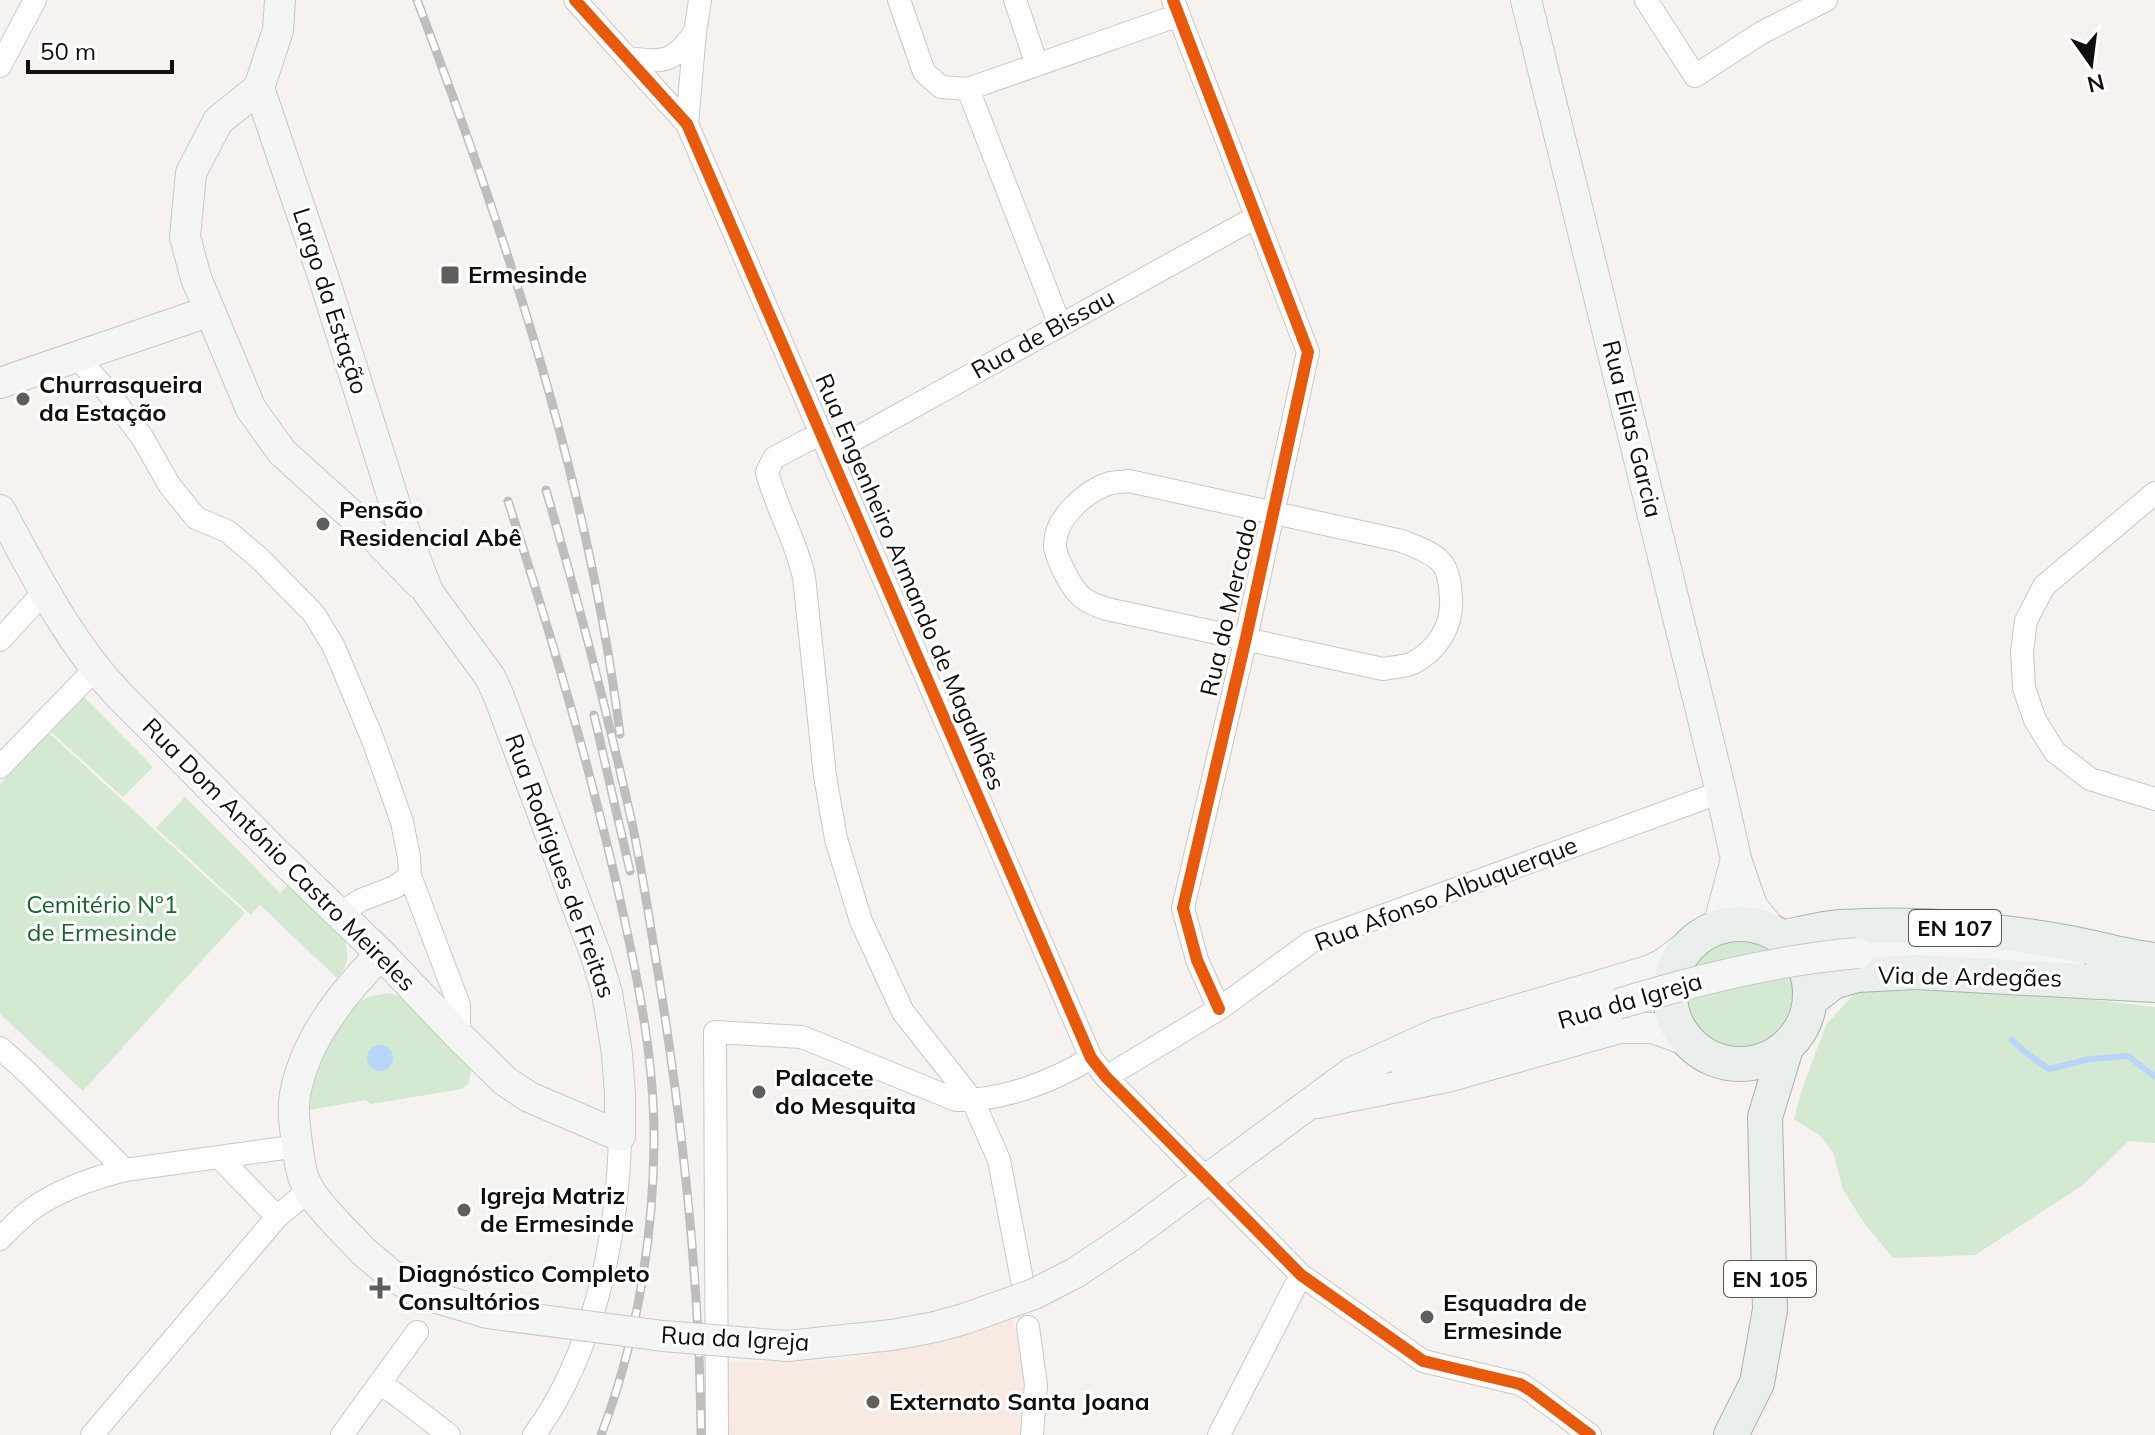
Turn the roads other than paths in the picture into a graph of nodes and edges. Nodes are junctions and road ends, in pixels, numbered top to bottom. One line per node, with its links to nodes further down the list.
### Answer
1 (35, 0): 14 (street)
2 (280, 0): 15 (main road)
3 (575, 0): 12 (street, Rua Engenheiro Armando de Magalhães)
4 (700, 0): 11 (street)
5 (899, 0): 16 (street)
6 (1015, 0): 13 (street)
7 (1526, 0): 35 (main road, Rua Elias Garcia)
8 (1646, 0): 9 (street)
9 (1826, 0)
10 (1176, 7): 13 (street); 18 (street, Rua do Mercado)
11 (695, 32): 12 (street); 17 (street)
12 (628, 58): 17 (street, Rua Engenheiro Armando de Magalhães)
13 (1037, 65): 16 (street)
14 (0, 66)
15 (259, 88): 19 (main road, Rua Rodrigues de Freitas); 27 (main road, Largo da Estação)
16 (968, 89): 20 (street)
17 (687, 124): 23 (street, Rua Engenheiro Armando de Magalhães)
18 (1256, 217): 20 (street, Rua de Bissau); 26 (street, Rua do Mercado)
19 (210, 311): 21 (main road); 28 (main road, Rua Rodrigues de Freitas)
20 (1060, 325): 23 (street, Rua de Bissau)
21 (76, 356): 22 (main road); 38 (street)
22 (0, 383)
23 (825, 443): 51 (street, Rua de Bissau); 52 (street, Rua Engenheiro Armando de Magalhães)
24 (2155, 493): 36 (street)
25 (0, 510): 29 (main road, Rua Dom António Castro Meireles)
26 (1273, 512): 31 (street, Rua do Mercado); 31 (street); 31 (street)
27 (398, 514): 28 (main road); 30 (main road, Rua Rodrigues de Freitas)
28 (368, 530): 30 (main road, Rua Rodrigues de Freitas)
29 (44, 592): 32 (street); 33 (main road, Rua Dom António Castro Meireles)
30 (428, 592): 59 (main road, Rua Rodrigues de Freitas)
31 (1246, 638): 46 (street, Rua do Mercado)
32 (0, 640)
33 (95, 669): 34 (street); 39 (main road, Rua Dom António Castro Meireles)
34 (0, 767)
35 (1721, 792): 37 (main road, Rua Elias Garcia); 46 (street, Rua Afonso Albuquerque)
36 (2155, 799)
37 (1736, 859): 40 (main road, Rua Elias Garcia); 41 (main road, Rua Elias Garcia)
38 (410, 876): 39 (street); 47 (street)
39 (339, 914): 43 (main road, Rua Dom António Castro Meireles)
40 (1706, 934): 41 (main road); 48 (main road); 57 (main road, Rua da Igreja)
41 (1776, 935): 44 (main road, Via de Ardegães / EN 107); 45 (main road)
42 (1961, 951): 44 (main road, Via de Ardegães / EN 107); 57 (main road, Rua da Igreja / EN 107, bridge)
43 (381, 954): 47 (main road, Rua Dom António Castro Meireles); 60 (main road, Rua da Igreja)
44 (2144, 971): 45 (main road, Via de Ardegães / EN 107)
45 (1810, 1000): 50 (main road, EN 105)
46 (1219, 1009): 54 (street, Rua Afonso Albuquerque)
47 (459, 1036): 59 (main road, Rua Dom António Castro Meireles)
48 (1686, 1040): 53 (main road); 57 (main road, Rua da Igreja)
49 (0, 1048): 62 (street)
50 (1786, 1048): 53 (main road); 58 (main road, EN 105)
51 (937, 1055): 55 (street); 56 (street, Rua de Bissau)
52 (1091, 1058): 54 (street, Rua Engenheiro Armando de Magalhães); 56 (street)
53 (1734, 1064): 58 (main road, EN 105)
54 (1106, 1077): 63 (street, Rua Engenheiro Armando de Magalhães)
55 (907, 1081): 56 (street); 76 (street)
56 (973, 1101): 68 (street, Rua de Bissau)
57 (1311, 1104): 63 (main road, Rua da Igreja)
58 (1765, 1117): 80 (main road, EN 105)
59 (620, 1136): 75 (street, Rua Rodrigues de Freitas)
60 (298, 1146): 61 (street); 64 (main road, Rua da Igreja)
61 (219, 1157): 62 (street); 65 (street)
62 (125, 1170): 66 (street)
63 (1206, 1180): 64 (main road, Rua da Igreja, bridge); 67 (street, Rua Engenheiro Armando de Magalhães)
64 (309, 1190): 65 (street)
65 (277, 1217): 72 (street)
66 (0, 1239)
67 (1301, 1275): 78 (street); 79 (street, Rua Engenheiro Armando de Magalhães)
68 (1022, 1280)
69 (1028, 1327): 77 (street)
70 (417, 1332): 71 (street)
71 (380, 1385): 73 (street); 74 (street)
72 (92, 1435)
73 (342, 1435)
74 (449, 1435)
75 (534, 1435)
76 (717, 1435)
77 (1032, 1435)
78 (1219, 1435)
79 (1590, 1435)
80 (1731, 1435)

